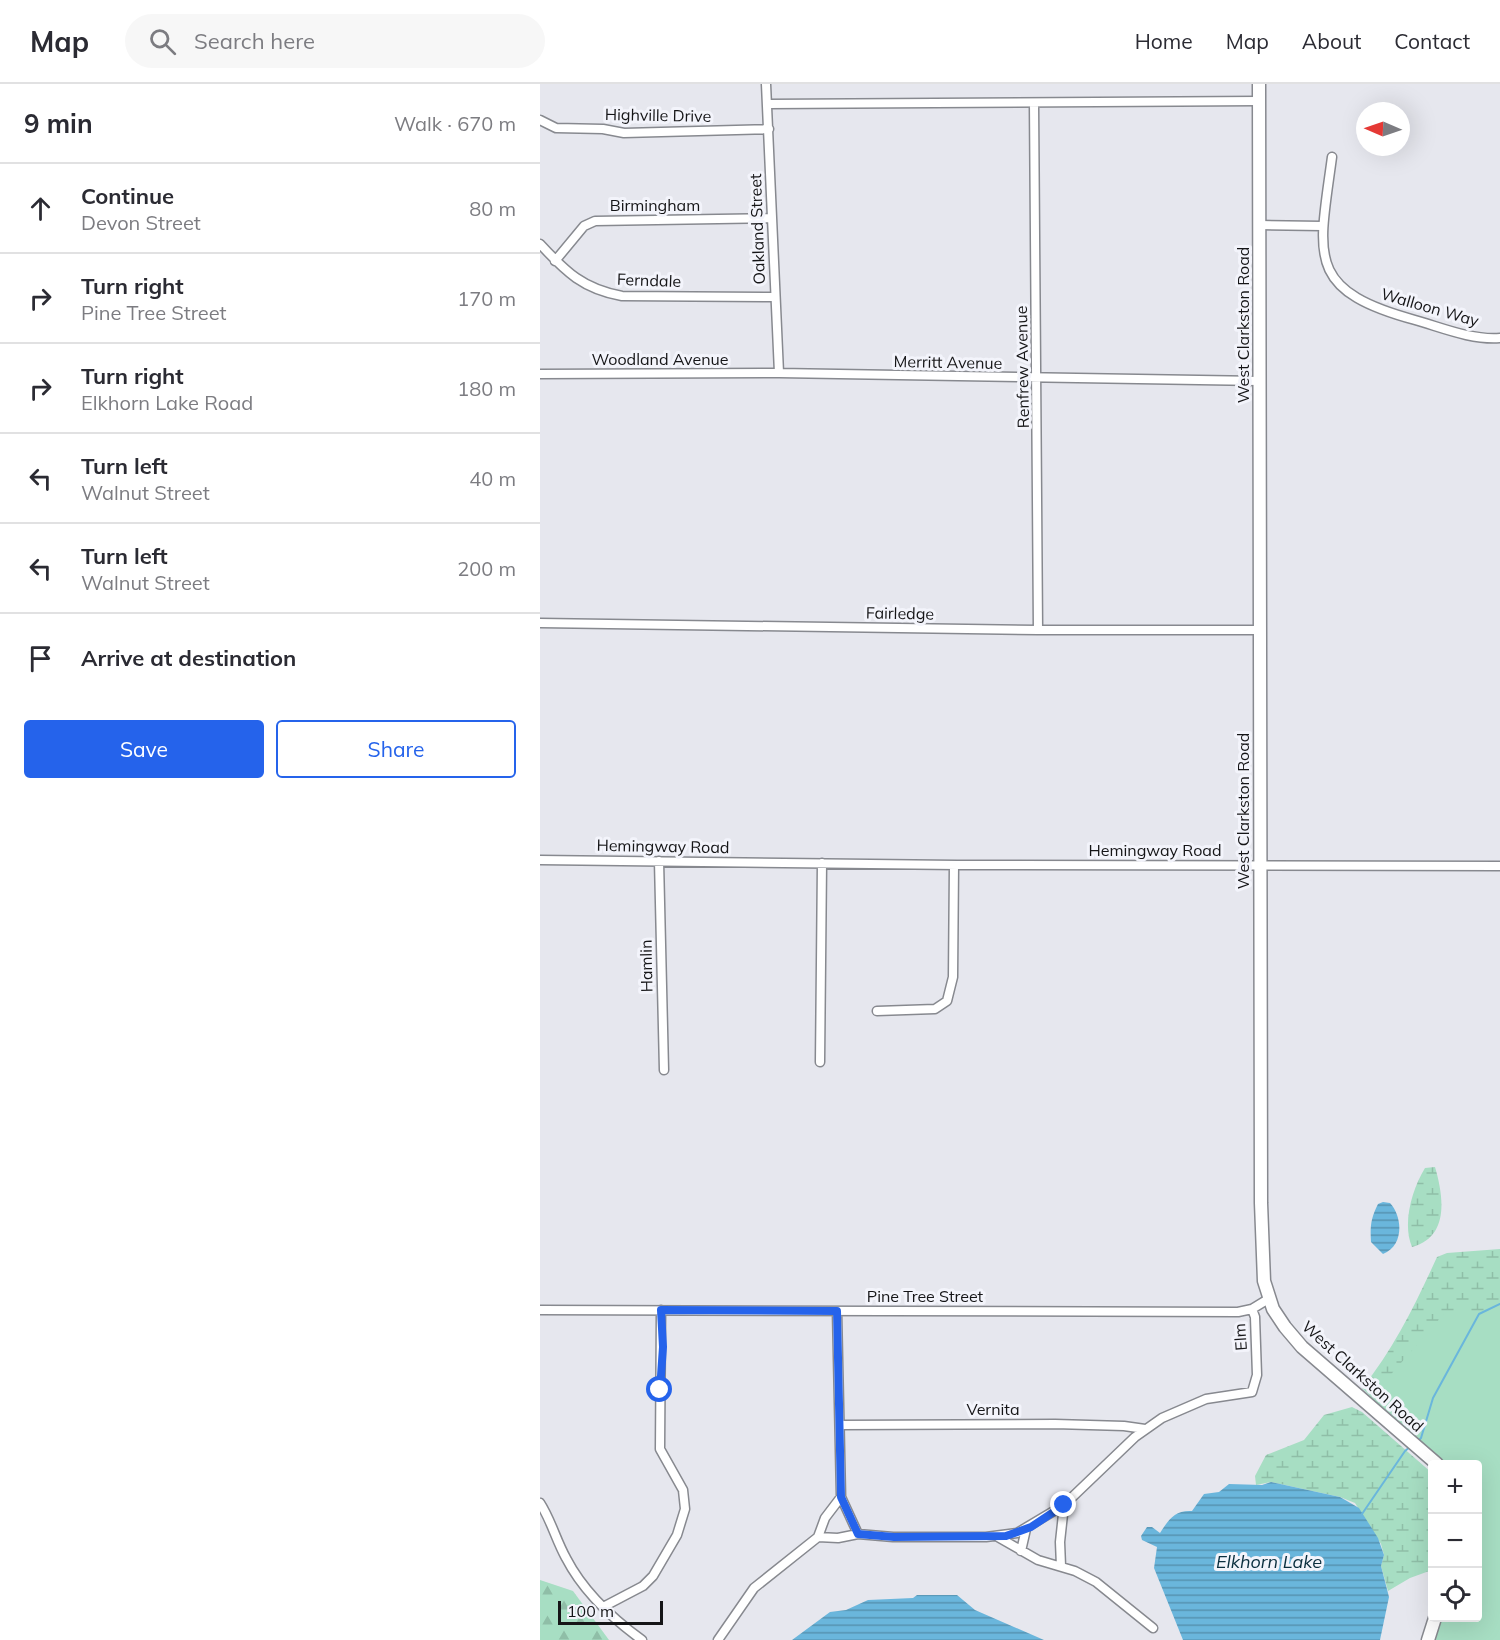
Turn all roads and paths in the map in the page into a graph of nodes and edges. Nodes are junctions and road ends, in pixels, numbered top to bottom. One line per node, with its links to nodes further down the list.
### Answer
1 (766, 84): 5 (street, Oakland Street)
2 (1259, 84): 3 (main road, West Clarkston Road)
3 (1259, 101): 4 (street); 10 (main road, West Clarkston Road)
4 (1034, 103): 5 (street); 18 (street, Renfrew Avenue)
5 (768, 104): 7 (street, Oakland Street)
6 (543, 123): 7 (street, Highville Drive)
7 (769, 129): 9 (street, Oakland Street)
8 (1332, 157): 11 (street, Walloon Way)
9 (772, 218): 13 (street, Birmingham); 14 (street, Oakland Street)
10 (1259, 225): 11 (street); 19 (main road, West Clarkston Road)
11 (1322, 226): 15 (street, Walloon Way)
12 (540, 244): 13 (street, Ferndale)
13 (555, 261): 14 (street, Ferndale)
14 (775, 297): 16 (street, Oakland Street)
15 (1500, 338)
16 (779, 373): 17 (street, Woodland Avenue); 18 (street, Merritt Avenue)
17 (540, 374)
18 (1037, 378): 19 (street, Merritt Avenue); 21 (street, Renfrew Avenue)
19 (1260, 381): 22 (main road, West Clarkston Road)
20 (540, 623): 21 (street, Fairledge)
21 (1038, 630): 22 (street, Fairledge)
22 (1260, 630): 27 (main road, West Clarkston Road)
23 (540, 860): 24 (street, Hemingway Road)
24 (659, 861): 25 (street, Hemingway Road); 31 (street, Hamlin)
25 (822, 863): 26 (street, Hemingway Road); 30 (street)
26 (954, 864): 27 (street, Hemingway Road); 29 (street)
27 (1260, 866): 28 (street, Hemingway Road); 32 (main road, West Clarkston Road)
28 (1500, 866)
29 (877, 1011)
30 (820, 1062)
31 (664, 1070)
32 (1270, 1299): 33 (street, Pine Tree Street); 39 (main road, West Clarkston Road)
33 (1252, 1309): 36 (street, Pine Tree Street); 38 (street, Elm)
34 (540, 1310): 35 (street, Pine Tree Street)
35 (661, 1310): 36 (street, Pine Tree Street); 49 (street)
36 (837, 1311): 37 (street)
37 (840, 1425): 38 (street, Vernita); 40 (street)
38 (1145, 1429): 42 (street)
39 (1432, 1460)
40 (841, 1497): 44 (street); 46 (street)
41 (542, 1505): 49 (street)
42 (1064, 1505): 43 (street); 48 (street)
43 (1026, 1529): 45 (street); 47 (street)
44 (858, 1534): 45 (street); 46 (street)
45 (998, 1536): 47 (street)
46 (818, 1537): 53 (street)
47 (1020, 1551): 48 (street)
48 (1061, 1566): 51 (street)
49 (603, 1607): 52 (street)
50 (1433, 1622): 54 (main road)
51 (1153, 1628)
52 (642, 1640)
53 (718, 1640)
54 (1428, 1640)

